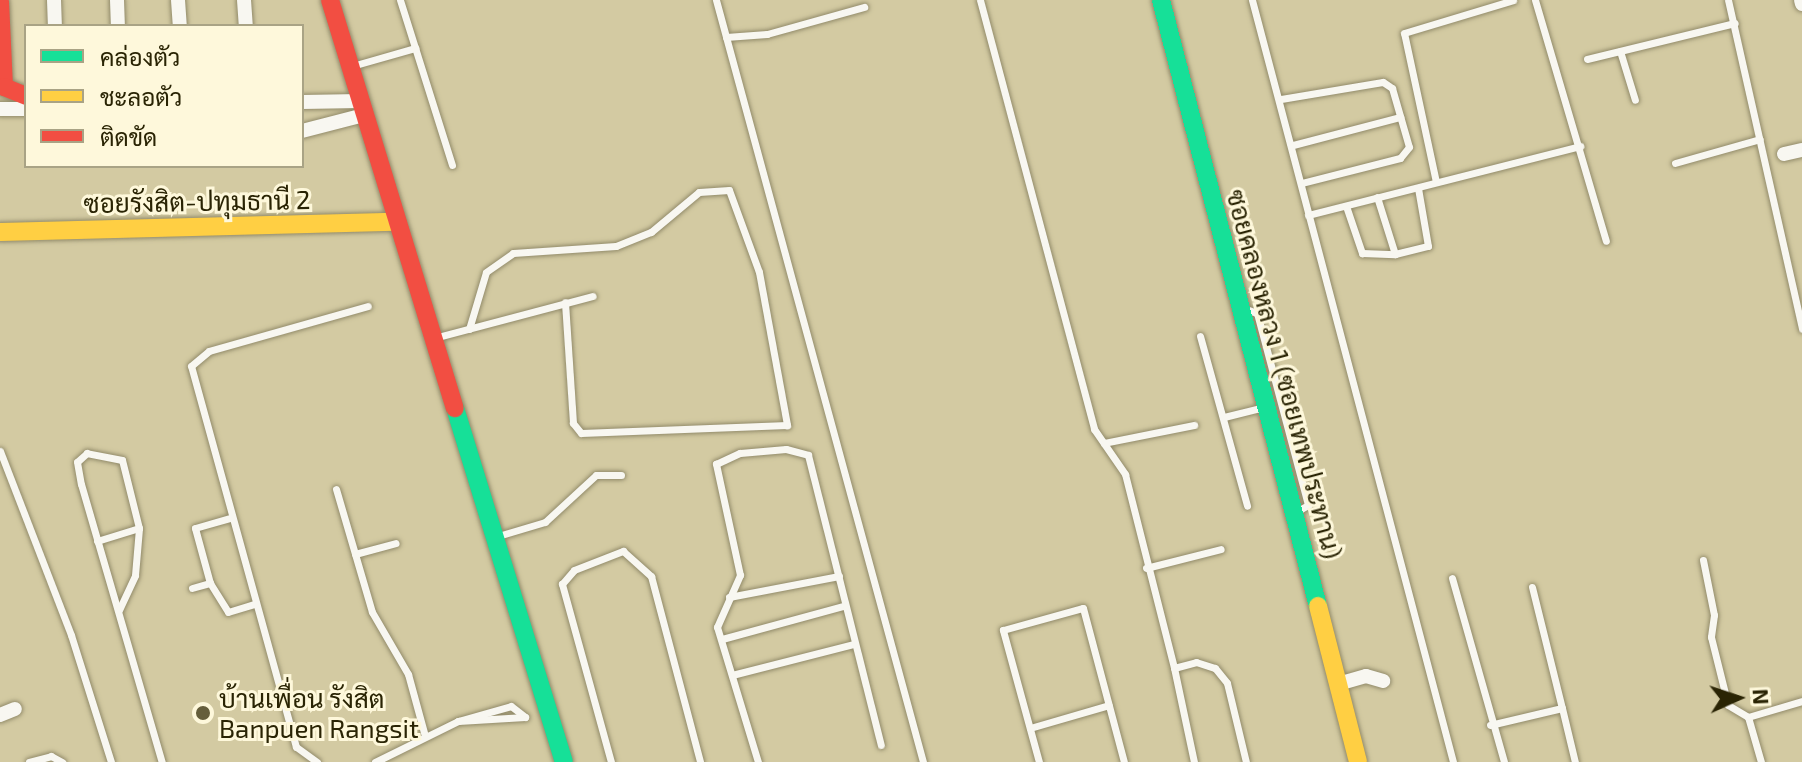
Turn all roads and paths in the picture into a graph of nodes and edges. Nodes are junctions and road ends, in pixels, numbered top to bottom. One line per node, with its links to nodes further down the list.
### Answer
1 (54, 0): 17 (street)
2 (117, 0): 18 (street)
3 (178, 0): 19 (street)
4 (244, 0): 20 (street)
5 (330, 0): 25 (street)
6 (400, 0): 22 (lane)
7 (716, 0): 21 (lane)
8 (980, 0): 63 (lane)
9 (1161, 0): 55 (street, ซอยคลองหลวง 1 (ซอยเทพประทาน))
10 (1252, 0): 27 (lane)
11 (1513, 0): 42 (lane)
12 (1535, 0): 37 (lane)
13 (1728, 0): 16 (lane)
14 (0, 2): 26 (street)
15 (864, 7): 21 (lane)
16 (1735, 23): 23 (lane); 35 (lane)
17 (55, 24)
18 (118, 24)
19 (180, 24)
20 (246, 24)
21 (726, 37): 114 (lane)
22 (415, 48): 25 (lane); 41 (lane)
23 (1620, 51): 24 (lane); 28 (lane)
24 (1587, 59)
25 (350, 67): 30 (street)
26 (24, 95)
27 (1281, 99): 33 (lane); 36 (lane)
28 (1635, 100)
29 (304, 102): 30 (street)
30 (362, 108): 34 (street); 48 (street)
31 (0, 109): 32 (street)
32 (24, 109)
33 (1400, 117): 36 (lane); 43 (lane)
34 (304, 130)
35 (1760, 139): 40 (lane); 57 (lane)
36 (1293, 145): 43 (lane)
37 (1580, 146): 42 (lane); 50 (lane)
38 (1802, 150): 39 (street)
39 (1784, 154)
40 (1675, 163)
41 (452, 165)
42 (1436, 182): 44 (lane)
43 (1302, 183): 47 (lane)
44 (1418, 188): 45 (lane); 51 (lane)
45 (1377, 197): 46 (lane); 51 (lane)
46 (1346, 206): 47 (lane); 51 (lane)
47 (1308, 215): 120 (lane)
48 (395, 222): 49 (street, ซอยรังสิต-ปทุมธานี 2); 59 (street)
49 (0, 232)
50 (1606, 241)
51 (1395, 254)
52 (593, 296): 53 (lane)
53 (565, 302): 56 (lane); 56 (lane)
54 (368, 306): 69 (lane)
55 (1240, 306): 60 (street, ซอยคลองหลวง 1 (ซอยเทพประทาน)); 68 (lane)
56 (469, 329): 59 (lane)
57 (1802, 329)
58 (1200, 336): 61 (lane)
59 (432, 338): 71 (street)
60 (1266, 407): 61 (lane); 68 (street, ซอยคลองหลวง 1 (ซอยเทพประทาน))
61 (1224, 417): 67 (lane)
62 (1194, 425): 63 (lane)
63 (1104, 443): 77 (lane)
64 (0, 451): 106 (lane)
65 (621, 475): 71 (lane)
66 (336, 489): 75 (lane)
67 (1247, 506)
68 (1294, 513): 92 (street, ซอยคลองหลวง 1 (ซอยเทพประทาน))
69 (229, 518): 80 (lane); 84 (lane)
70 (139, 528): 72 (lane); 72 (lane); 86 (lane)
71 (492, 537): 110 (street)
72 (97, 541): 86 (lane)
73 (396, 543): 75 (lane)
74 (1221, 549): 77 (lane)
75 (355, 554): 102 (lane)
76 (1703, 560): 98 (lane)
77 (1146, 568): 89 (lane)
78 (839, 576): 83 (lane); 83 (lane); 85 (lane)
79 (1452, 578): 100 (lane)
80 (210, 583): 82 (lane); 84 (lane)
81 (1532, 587): 95 (lane)
82 (192, 588)
83 (727, 597): 87 (lane)
84 (254, 604): 108 (lane)
85 (843, 606): 87 (lane); 88 (lane)
86 (119, 610): 107 (lane)
87 (722, 639): 90 (lane)
88 (854, 644): 90 (lane); 103 (lane)
89 (1174, 668): 117 (lane); 118 (lane)
90 (732, 675): 113 (lane)
91 (1383, 681): 92 (street)
92 (1338, 684): 119 (street, ซอยคลองหลวง 1 (ซอยเทพประทาน))
93 (1802, 701): 98 (lane)
94 (1109, 705): 101 (lane); 101 (lane); 116 (lane)
95 (1562, 708): 100 (lane); 122 (lane)
96 (15, 709): 97 (street)
97 (0, 715)
98 (1748, 717): 123 (lane)
99 (458, 721): 99 (lane); 102 (lane)
100 (1490, 725): 121 (lane)
101 (1030, 728): 115 (lane)
102 (425, 736): 109 (lane)
103 (881, 745)
104 (29, 762): 105 (lane)
105 (62, 762)
106 (111, 762)
107 (162, 762)
108 (317, 762)
109 (375, 762)
110 (564, 762)
111 (611, 762): 112 (lane)
112 (700, 762)
113 (758, 762)
114 (923, 762)
115 (1039, 762)
116 (1124, 762)
117 (1194, 762)
118 (1246, 762)
119 (1358, 762)
120 (1453, 762)
121 (1504, 762)
122 (1575, 762)
123 (1761, 762)

